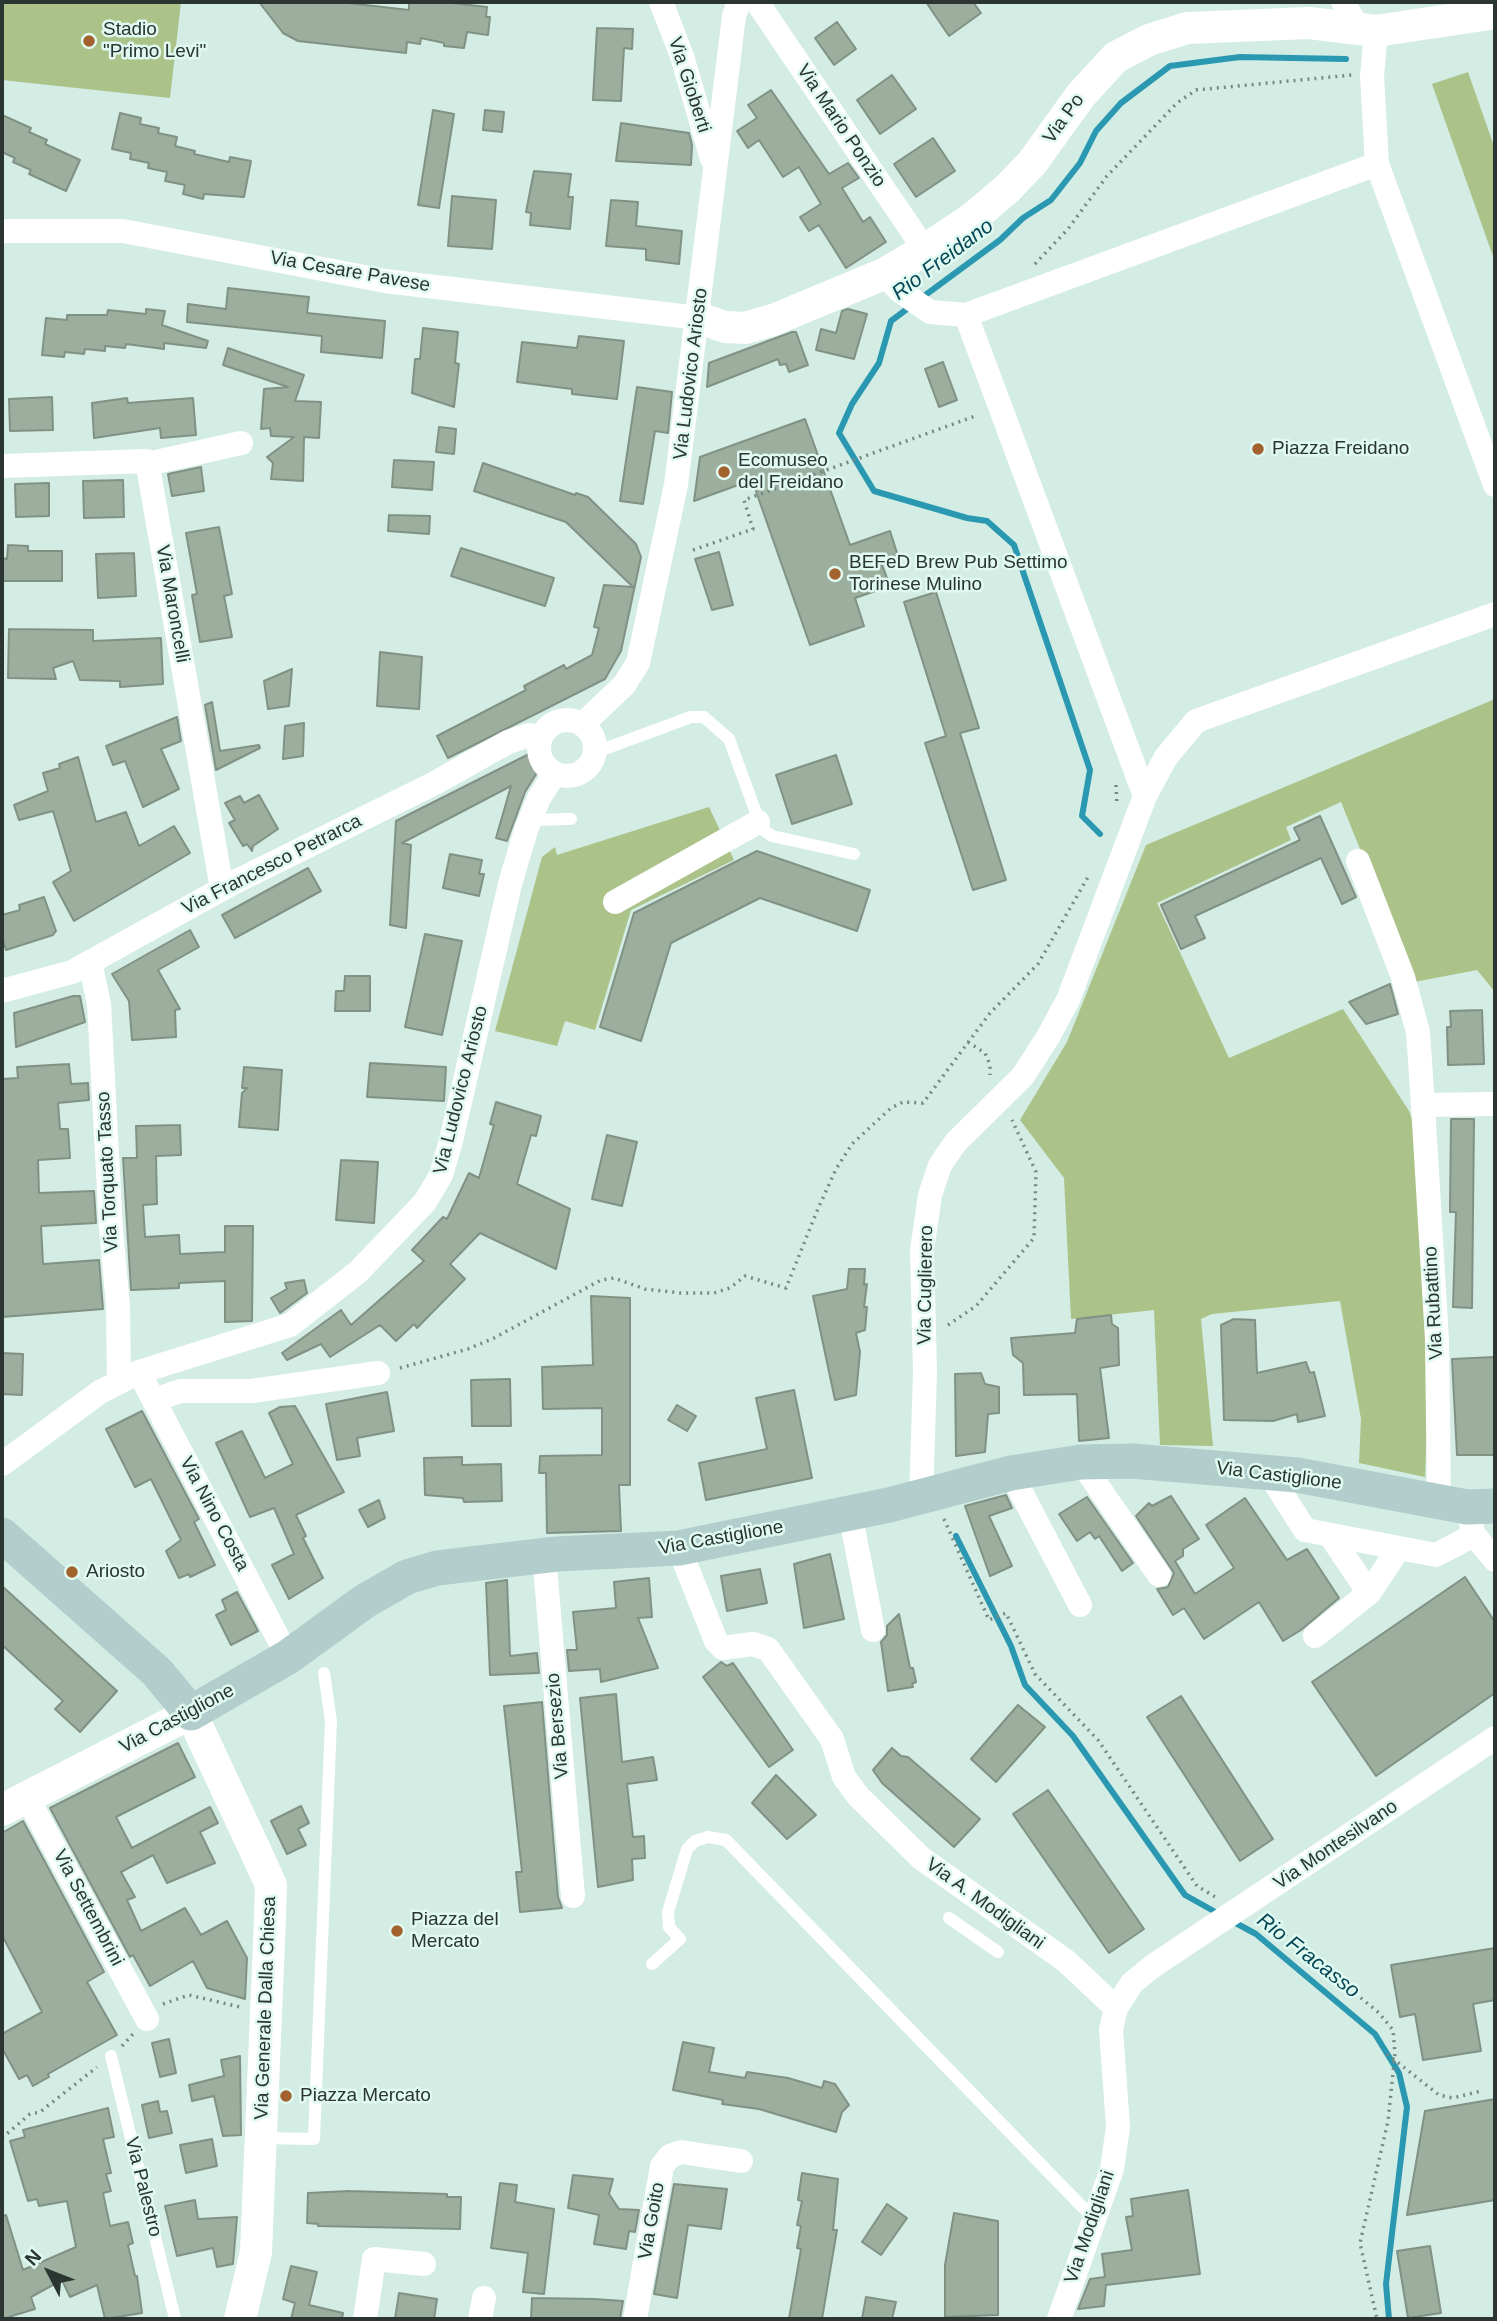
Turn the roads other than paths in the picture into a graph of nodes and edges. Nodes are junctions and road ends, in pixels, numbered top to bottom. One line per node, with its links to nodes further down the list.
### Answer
1 (661, 2): 9 (street, Via Gioberti)
2 (739, 2): 9 (street, Via Ludovico Ariosto)
3 (757, 2): 11 (street, Via Mario Ponzio)
4 (1343, 2): 7 (street)
5 (1462, 9): 6 (street, Via Po); 7 (street, Via Po)
6 (1495, 13)
7 (1368, 30): 8 (street); 11 (street, Via Po)
8 (1377, 164): 13 (street); 18 (street)
9 (715, 169): 14 (street, Via Ludovico Ariosto)
10 (2, 231): 14 (street, Via Cesare Pavese)
11 (925, 250): 12 (street, Via Po)
12 (884, 274): 13 (street); 14 (street, Via Po)
13 (967, 315): 24 (street)
14 (699, 317): 20 (street, Via Ludovico Ariosto)
15 (241, 443): 16 (street)
16 (147, 464): 17 (street); 30 (street, Via Maroncelli)
17 (2, 466)
18 (1495, 485)
19 (1495, 614): 24 (street, Via Cuglierero)
20 (583, 724): 21 (street); 22 (street)
21 (540, 738): 23 (street); 30 (street, Via Francesco Petrarca)
22 (596, 752): 23 (street); 27 (lane)
23 (555, 773): 26 (street, Via Ludovico Ariosto)
24 (1145, 796): 43 (street, Via Cuglierero)
25 (571, 819): 26 (lane)
26 (530, 820): 37 (street, Via Ludovico Ariosto)
27 (758, 822): 28 (lane); 31 (street)
28 (854, 854)
29 (1358, 861): 35 (street, Via Rubattino)
30 (222, 889): 32 (street, Via Francesco Petrarca)
31 (615, 902)
32 (90, 962): 33 (street, Via Francesco Petrarca); 37 (street, Via Torquato Tasso)
33 (2, 991)
34 (1495, 1104): 35 (street)
35 (1423, 1105): 44 (street, Via Rubattino)
36 (378, 1373): 38 (street)
37 (129, 1377): 38 (street, Via Nino Costa); 40 (street, Via Ludovico Ariosto)
38 (155, 1400): 57 (street, Via Nino Costa)
39 (1081, 1462): 41 (main road, Via Castiglione); 42 (main road, Via Castiglione); 52 (street)
40 (2, 1464)
41 (1268, 1472): 44 (main road, Via Castiglione); 47 (street)
42 (1011, 1473): 43 (main road, Via Castiglione); 54 (street)
43 (921, 1498): 45 (main road, Via Castiglione)
44 (1469, 1512): 49 (street); 51 (street)
45 (850, 1513): 48 (main road, Via Castiglione); 55 (street)
46 (2, 1535): 59 (main road)
47 (1330, 1535): 49 (street); 53 (street)
48 (679, 1548): 50 (main road, Via Castiglione); 66 (street, Via A. Modigliani)
49 (1399, 1548): 53 (street)
50 (544, 1555): 57 (main road, Via Castiglione); 62 (street, Via Bersezio)
51 (1495, 1560)
52 (1159, 1575)
53 (1369, 1593): 56 (street)
54 (1080, 1605)
55 (873, 1630)
56 (1315, 1636)
57 (288, 1657): 59 (main road, Via Castiglione)
58 (324, 1673): 69 (lane)
59 (191, 1713): 61 (street, Via Castiglione); 69 (street, Via Generale Dalla Chiesa)
60 (1495, 1738): 66 (street, Via Montesilvano)
61 (15, 1804): 67 (street, Via Settembrini)
62 (573, 1896)
63 (949, 1918): 64 (lane)
64 (998, 1952)
65 (652, 1964): 71 (lane)
66 (1116, 2008): 71 (street, Via Modigliani)
67 (147, 2019)
68 (111, 2056): 73 (lane, Via Palestro)
69 (261, 2138): 74 (street, Via Generale Dalla Chiesa)
70 (741, 2161): 76 (street, Via Goito)
71 (1094, 2219): 77 (street, Via Modigliani)
72 (424, 2264): 75 (street)
73 (175, 2319)
74 (240, 2319)
75 (365, 2319)
76 (635, 2319)
77 (1059, 2319)

